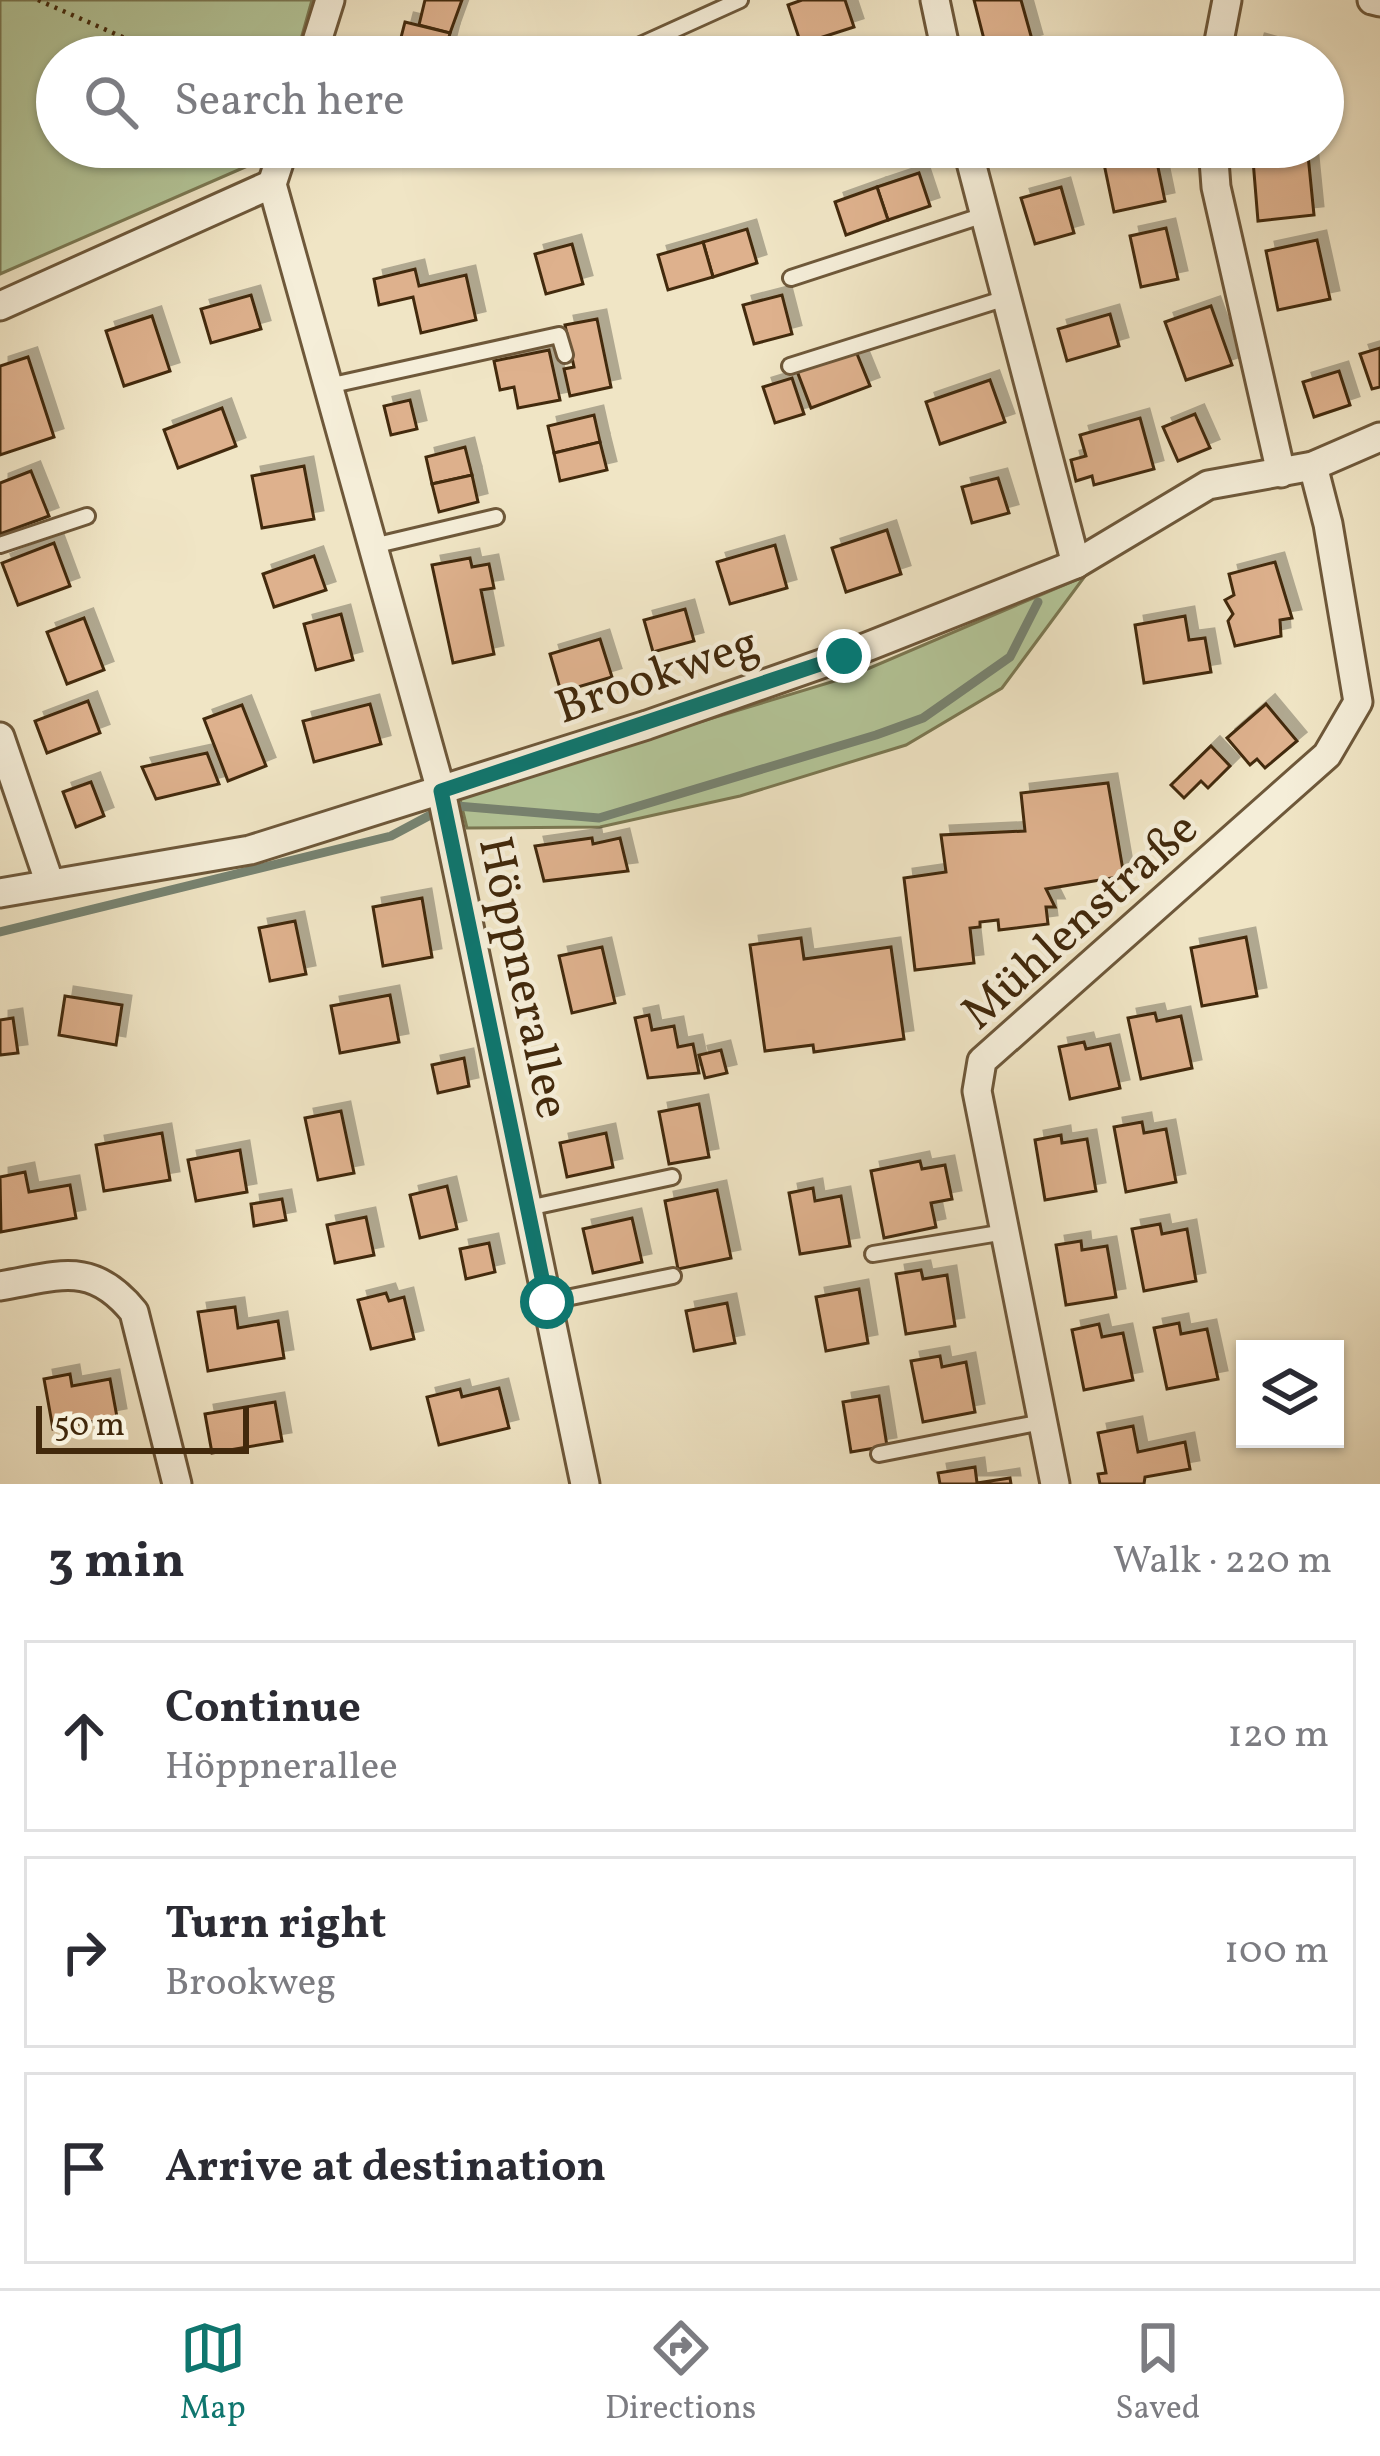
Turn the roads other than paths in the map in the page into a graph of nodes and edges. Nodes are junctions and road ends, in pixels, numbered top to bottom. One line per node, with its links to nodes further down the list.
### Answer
1 (330, 0): 5 (street)
2 (740, 0): 6 (lane)
3 (935, 0): 7 (street)
4 (1227, 0): 8 (street)
5 (319, 36)
6 (660, 36)
7 (943, 36)
8 (1220, 36)
9 (277, 168): 12 (street)
10 (972, 168): 13 (street)
11 (1215, 168): 22 (street)
12 (272, 184): 16 (street); 19 (street, Höppnerallee)
13 (984, 215): 14 (lane); 15 (street)
14 (791, 278)
15 (1006, 298): 18 (lane); 27 (street)
16 (0, 306)
17 (565, 356): 19 (lane)
18 (790, 366)
19 (328, 386): 26 (street, Höppnerallee)
20 (1380, 437): 21 (street, Brookweg)
21 (1312, 466): 22 (street, Brookweg); 34 (street, Mühlenstraße)
22 (1281, 473): 27 (street, Brookweg)
23 (87, 516): 25 (lane)
24 (496, 518): 26 (lane)
25 (0, 544)
26 (373, 545): 29 (street, Höppnerallee)
27 (1076, 564): 29 (street, Brookweg)
28 (0, 737): 30 (street)
29 (441, 791): 30 (street, Brookweg); 33 (street, Höppnerallee)
30 (50, 884): 31 (street, Brookweg)
31 (0, 893)
32 (672, 1177): 33 (lane)
33 (528, 1208): 38 (street, Höppnerallee)
34 (1005, 1232): 35 (lane); 39 (street, Mühlenstraße)
35 (874, 1254)
36 (673, 1276): 38 (lane)
37 (0, 1286): 41 (street)
38 (547, 1302): 42 (street, Höppnerallee)
39 (1042, 1422): 40 (lane); 43 (street, Mühlenstraße)
40 (879, 1454)
41 (177, 1484)
42 (585, 1484)
43 (1055, 1484)

